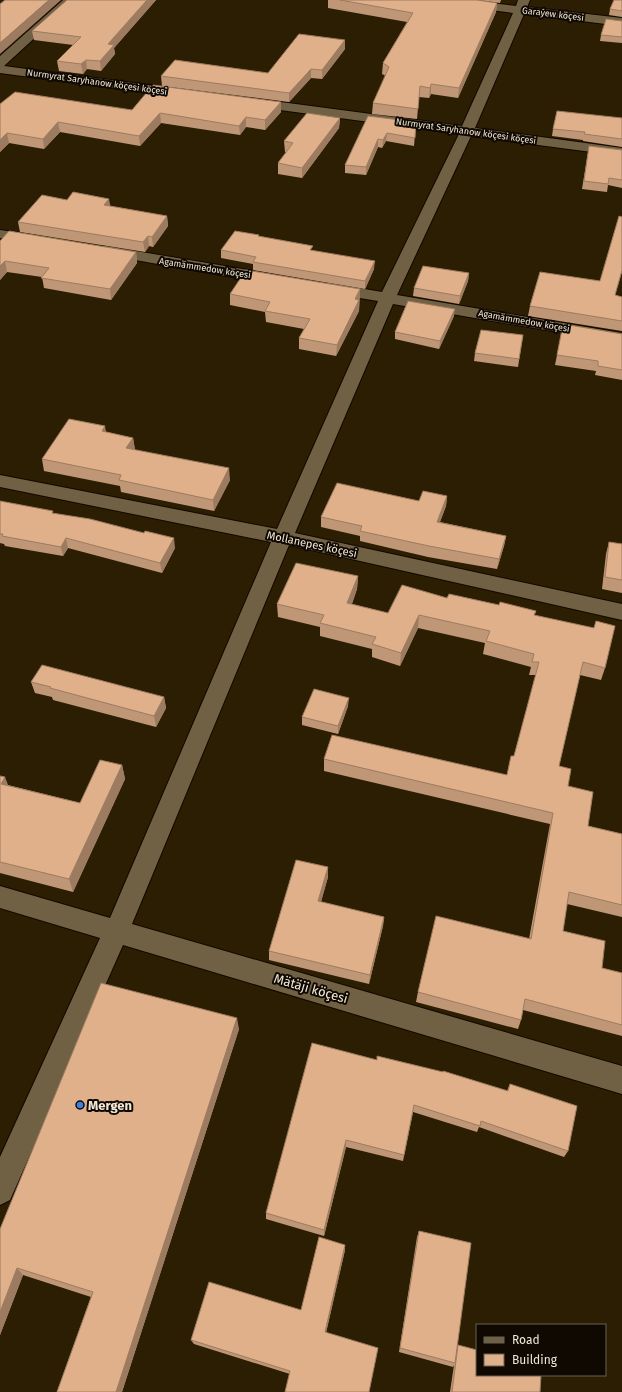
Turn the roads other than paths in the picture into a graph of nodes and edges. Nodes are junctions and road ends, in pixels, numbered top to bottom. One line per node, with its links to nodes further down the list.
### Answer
1 (70, 0): 5 (street)
2 (436, 0): 3 (street, Garaýew köçesi)
3 (521, 5): 4 (street, Garaýew köçesi); 9 (street)
4 (622, 22)
5 (0, 63)
6 (0, 69): 7 (street, Nurmyrat Saryhanow köçesi köçesi)
7 (190, 94)
8 (238, 100): 9 (street, Nurmyrat Saryhanow köçesi köçesi)
9 (468, 131): 10 (street, Nurmyrat Saryhanow köçesi köçesi); 16 (street)
10 (622, 152)
11 (0, 234): 12 (street)
12 (46, 241)
13 (93, 249): 14 (street, Agamämmedow köçesi)
14 (286, 281)
15 (317, 286): 16 (street, Agamämmedow köçesi)
16 (387, 298): 17 (street, Agamämmedow köçesi); 19 (street)
17 (622, 338)
18 (0, 481): 19 (street, Mollanepes köçesi)
19 (283, 537): 20 (street, Mollanepes köçesi); 22 (street)
20 (622, 612)
21 (0, 897): 22 (street, Mätäji köçesi)
22 (117, 930): 23 (street, Mätäji köçesi); 24 (street)
23 (622, 1080)
24 (0, 1190)

